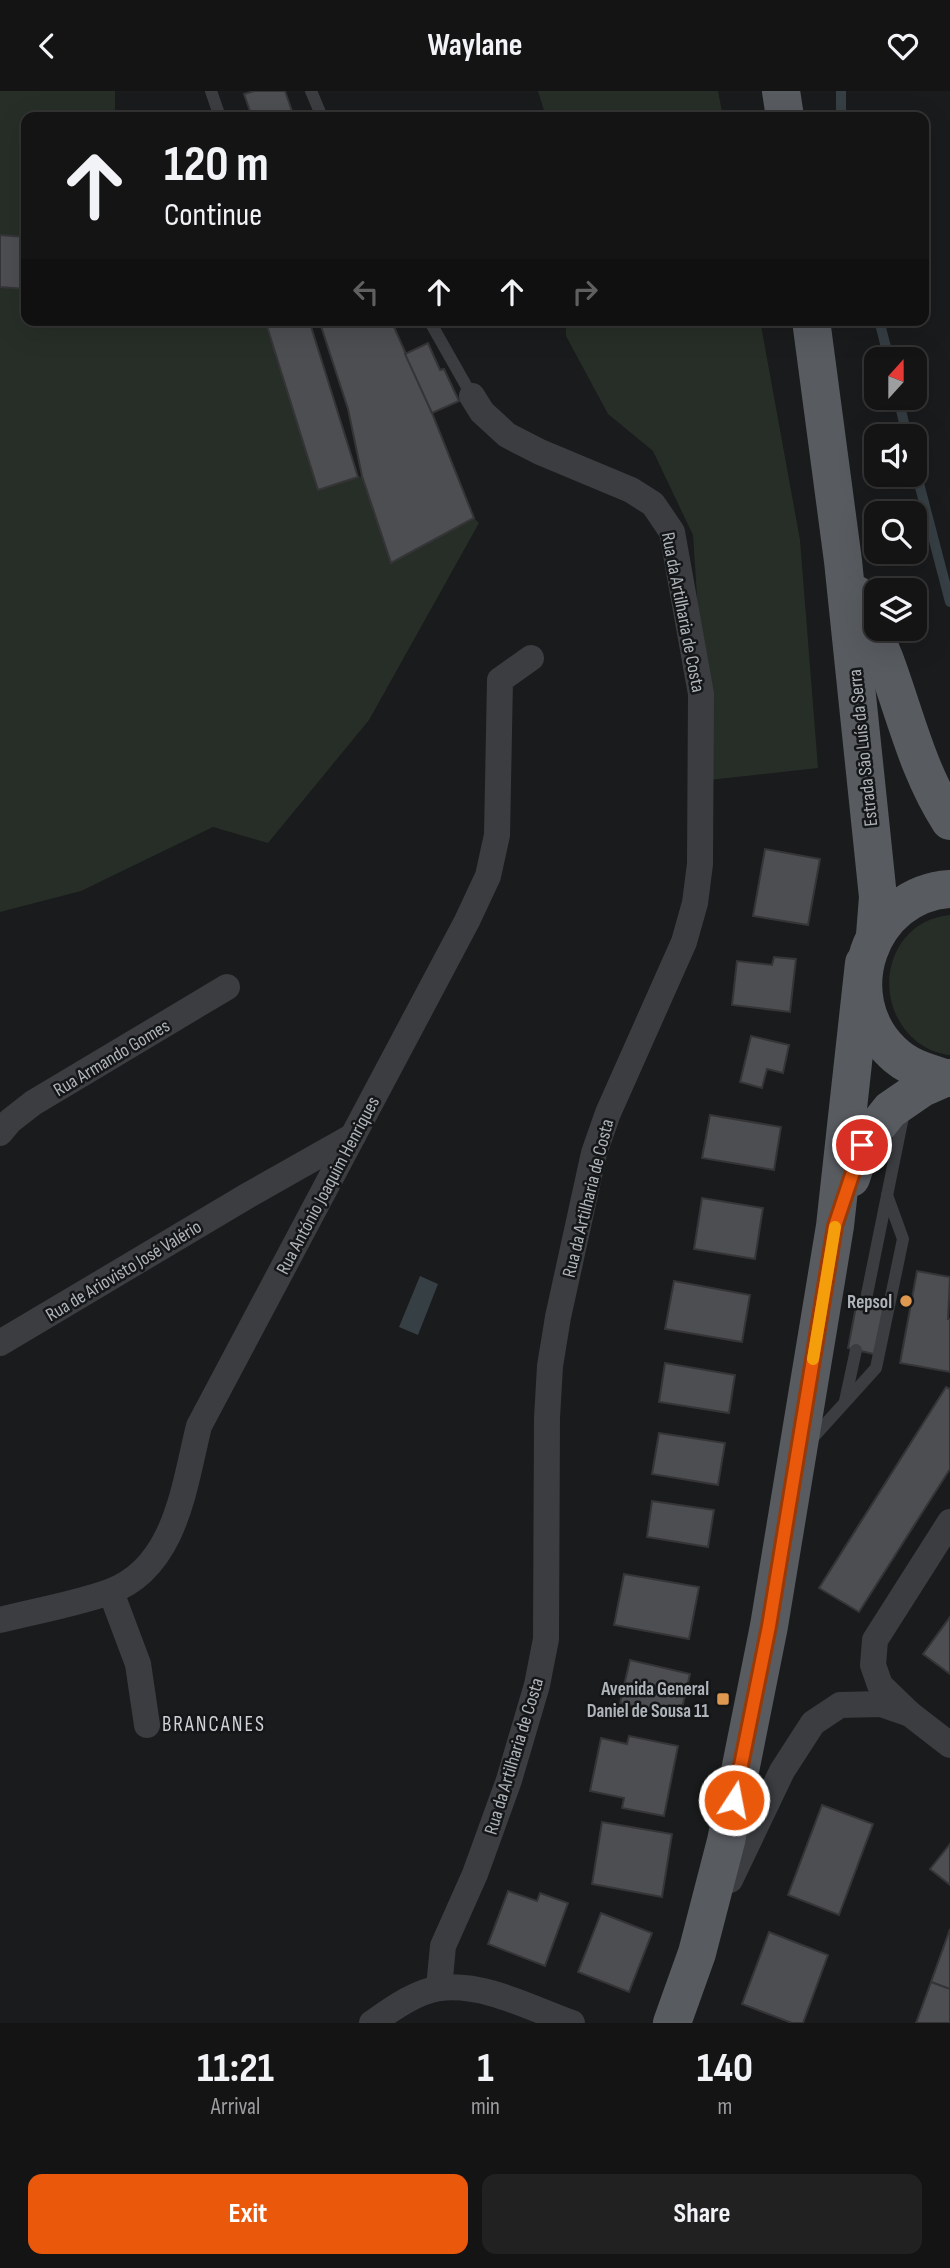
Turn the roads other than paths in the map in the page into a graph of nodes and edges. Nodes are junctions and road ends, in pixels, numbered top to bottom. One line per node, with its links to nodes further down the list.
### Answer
1 (211, 91): 4 (lane)
2 (311, 91): 5 (lane)
3 (781, 91): 6 (main road)
4 (218, 112)
5 (320, 112)
6 (784, 112)
7 (432, 326): 9 (lane)
8 (812, 326): 10 (main road, Estrada São Luís da Serra)
9 (472, 395): 34 (street, Rua da Artilharia de Costa)
10 (842, 561): 12 (main road, Estrada São Luís da Serra); 14 (main road, Estrada São Luís da Serra)
11 (531, 658): 19 (street, Rua António Joaquim Henriques)
12 (950, 821)
13 (950, 889): 14 (main road)
14 (870, 949): 16 (main road); 21 (main road)
15 (227, 987): 18 (street, Rua Armando Gomes)
16 (947, 1078): 17 (main road)
17 (907, 1098): 20 (lane); 21 (main road)
18 (0, 1133)
19 (353, 1136): 23 (street, Rua de Ariovisto José Valério); 28 (street, Rua António Joaquim Henriques)
20 (887, 1195): 22 (lane); 25 (lane)
21 (835, 1226): 26 (main road)
22 (865, 1304)
23 (0, 1343)
24 (856, 1350): 25 (lane)
25 (844, 1404): 26 (lane)
26 (798, 1454): 33 (main road)
27 (950, 1522): 30 (street)
28 (111, 1592): 29 (street, Rua António Joaquim Henriques); 31 (street)
29 (0, 1620)
30 (909, 1714): 32 (street); 33 (street)
31 (147, 1725)
32 (950, 1745)
33 (697, 1953): 37 (main road)
34 (439, 1988): 35 (street); 36 (street)
35 (372, 2023)
36 (572, 2023)
37 (672, 2023)

